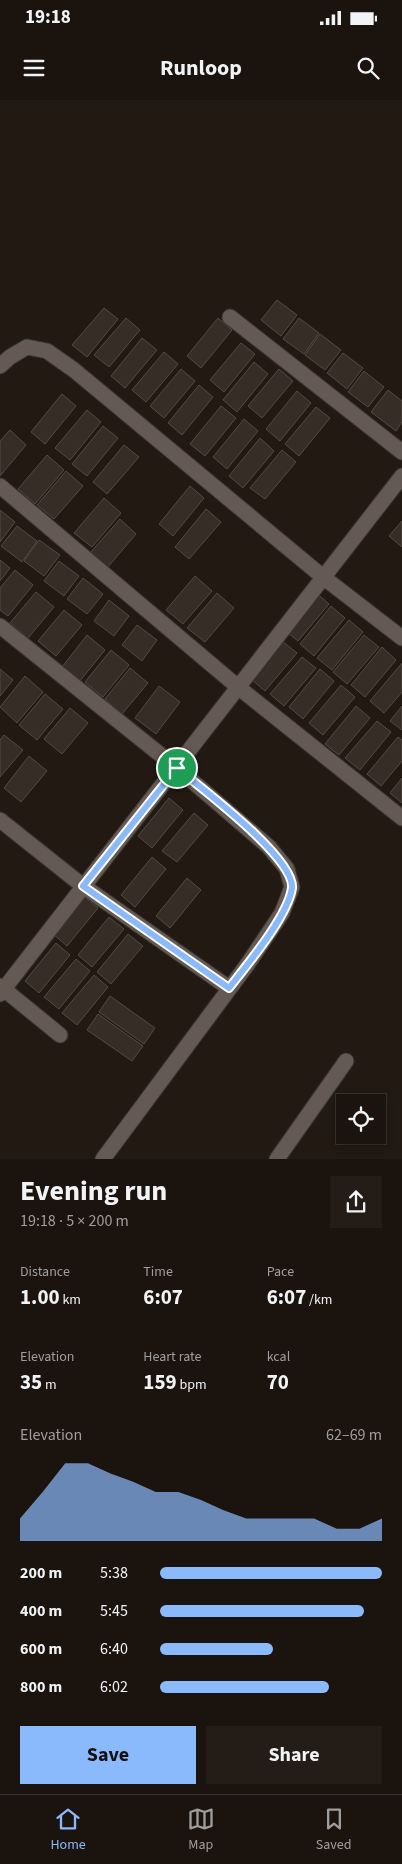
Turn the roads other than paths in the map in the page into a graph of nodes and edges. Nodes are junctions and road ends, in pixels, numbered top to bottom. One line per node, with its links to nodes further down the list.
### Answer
1 (230, 317): 3 (street)
2 (0, 366): 6 (street)
3 (402, 452)
4 (402, 476): 6 (street)
5 (0, 486): 9 (street)
6 (323, 577): 8 (street); 9 (street)
7 (0, 626): 10 (street)
8 (402, 638)
9 (238, 687): 10 (street); 11 (street)
10 (177, 768): 13 (street); 14 (street)
11 (402, 818)
12 (0, 820): 13 (street)
13 (83, 886): 14 (street); 15 (street)
14 (229, 988): 18 (street)
15 (1, 990): 16 (street)
16 (60, 1035)
17 (346, 1061): 19 (street)
18 (103, 1159)
19 (276, 1159)

